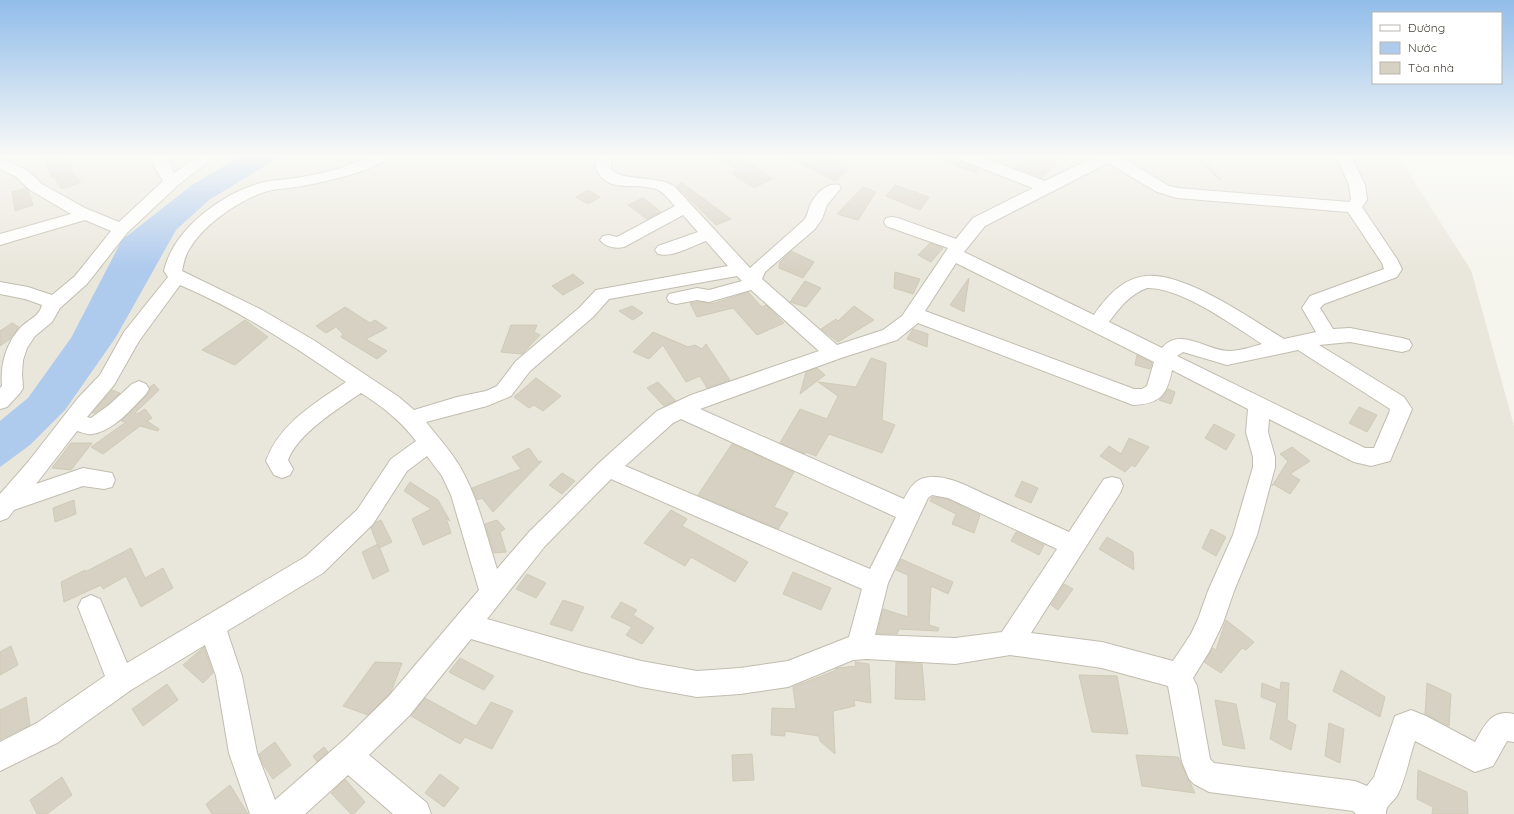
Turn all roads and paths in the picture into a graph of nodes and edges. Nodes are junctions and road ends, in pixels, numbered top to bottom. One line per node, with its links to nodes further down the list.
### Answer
1 (47, 193): 11 (street)
2 (160, 193): 13 (street)
3 (250, 193): 19 (street)
4 (671, 193): 9 (street)
5 (829, 193): 20 (street)
6 (1033, 193): 18 (street)
7 (1177, 193): 10 (street)
8 (1359, 193): 10 (street)
9 (685, 207): 14 (street); 16 (street)
10 (1353, 207): 26 (street)
11 (86, 215): 13 (street); 15 (street)
12 (892, 222): 18 (street)
13 (121, 229): 23 (street)
14 (710, 234): 17 (street); 20 (street)
15 (0, 240)
16 (609, 240)
17 (664, 250)
18 (956, 250): 24 (street); 25 (street)
19 (177, 277): 31 (street); 37 (street)
20 (749, 277): 22 (street); 29 (street); 36 (street)
21 (0, 288): 23 (street)
22 (676, 298)
23 (55, 302): 33 (street)
24 (914, 314): 29 (street); 30 (street)
25 (1098, 324): 27 (street); 30 (street)
26 (1328, 336): 27 (street); 28 (street)
27 (1290, 345): 30 (street); 34 (street)
28 (1402, 345)
29 (834, 353): 35 (street)
30 (1165, 358): 34 (street)
31 (362, 382): 36 (street); 40 (street)
32 (139, 389): 37 (street)
33 (0, 401)
34 (1259, 406): 53 (street)
35 (680, 409): 39 (street); 44 (street)
36 (411, 419): 38 (street)
37 (73, 420): 43 (street)
38 (430, 442): 47 (street); 49 (street)
39 (608, 468): 46 (street); 47 (street)
40 (282, 469)
41 (104, 480): 43 (street)
42 (1112, 486): 45 (street)
43 (4, 507)
44 (909, 512): 45 (street); 46 (street)
45 (1073, 546): 51 (street)
46 (876, 583): 52 (street)
47 (492, 592): 50 (street)
48 (91, 607): 54 (street)
49 (212, 625): 54 (street); 59 (street)
50 (466, 626): 52 (street); 57 (street)
51 (1010, 643): 52 (street); 53 (street)
52 (859, 648)
53 (1178, 677): 58 (street)
54 (121, 681): 56 (street)
55 (1514, 728): 58 (street)
56 (0, 757)
57 (349, 757): 60 (street); 61 (street)
58 (1371, 812)
59 (265, 814)
60 (282, 814)
61 (416, 814)

